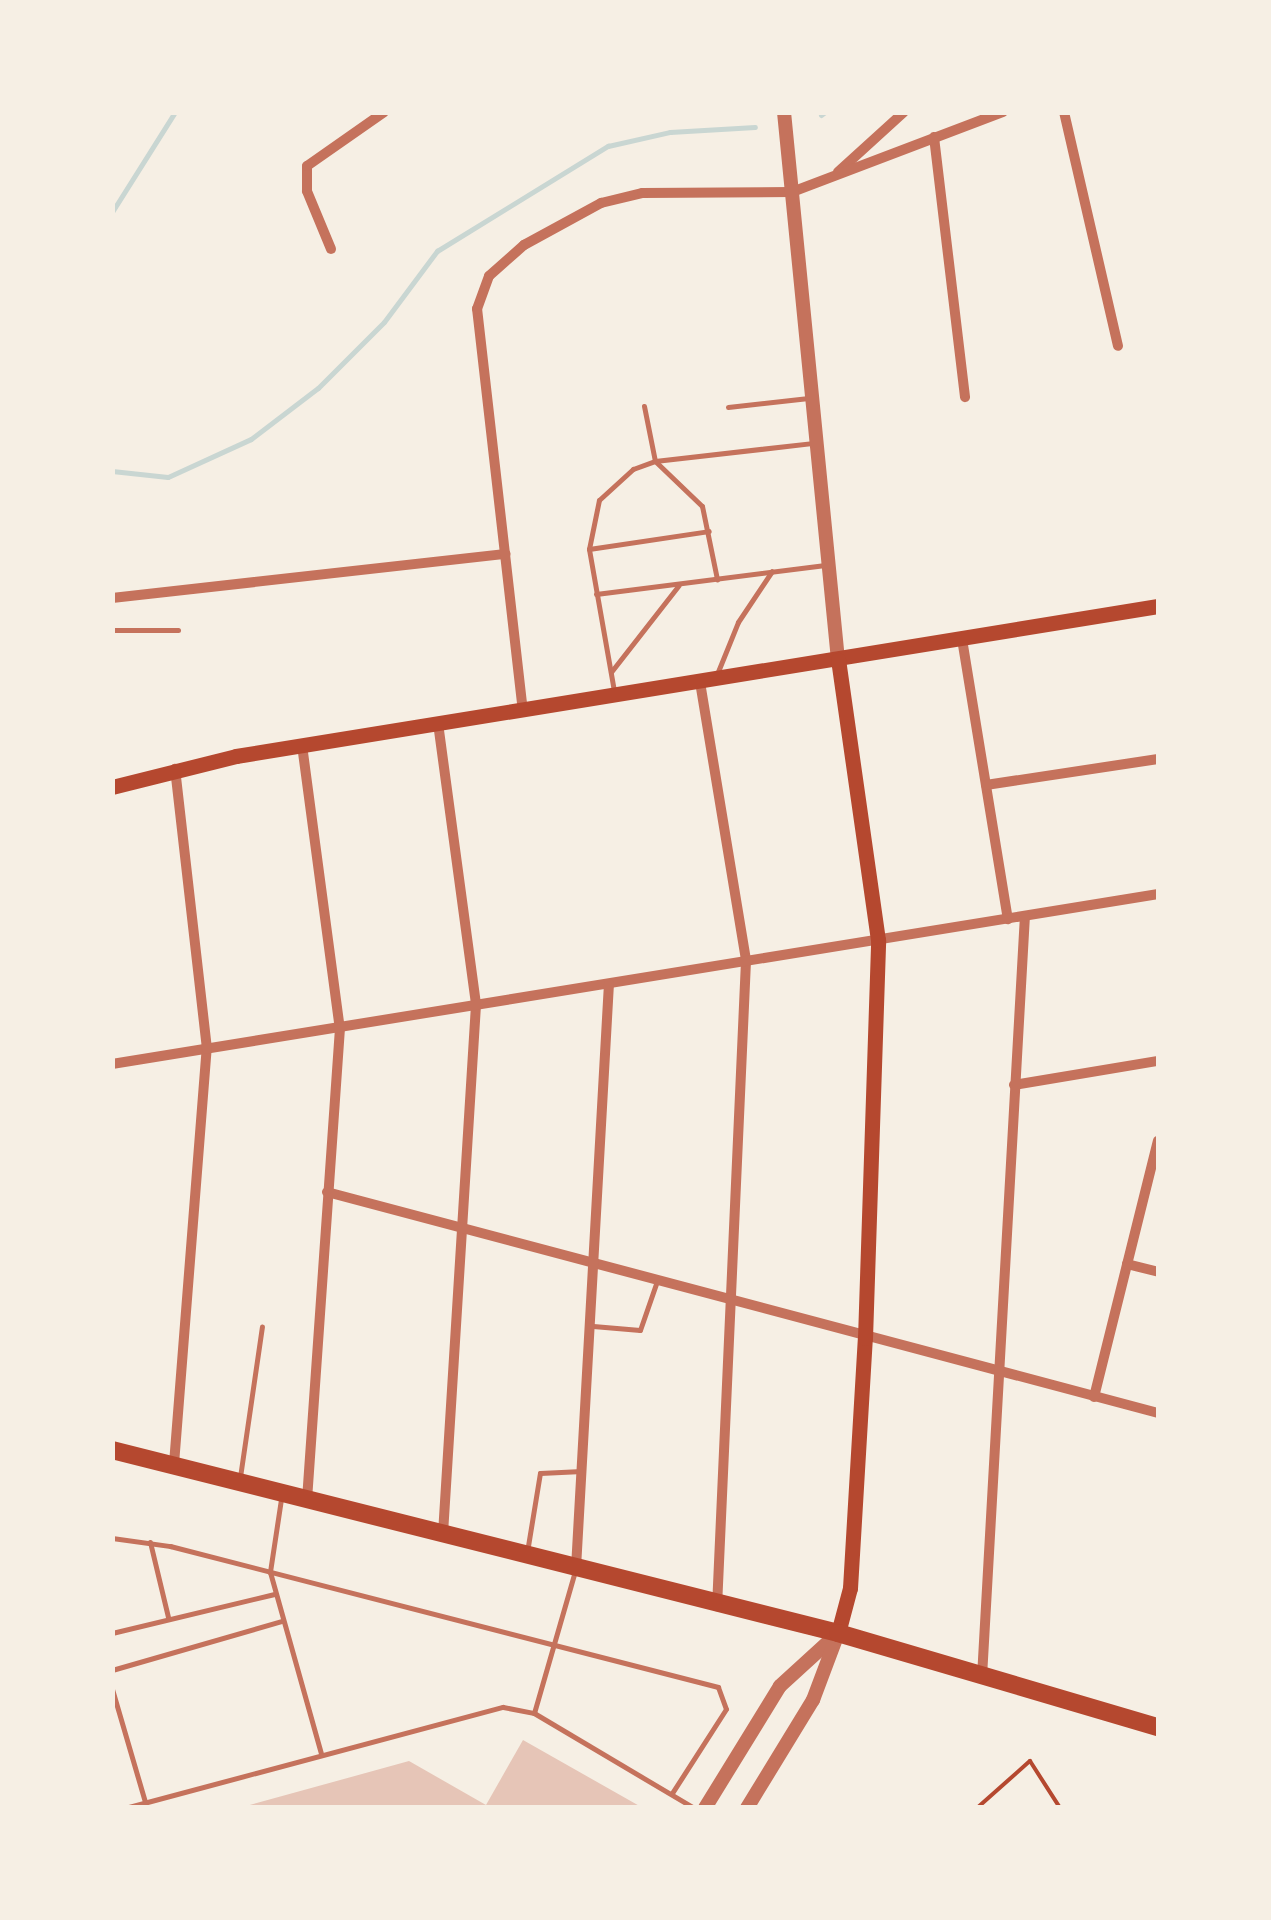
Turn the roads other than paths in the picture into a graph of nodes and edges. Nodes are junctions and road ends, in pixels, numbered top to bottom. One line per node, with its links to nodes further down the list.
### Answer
1 (384, 112): 9 (street)
2 (784, 112): 8 (street)
3 (904, 112): 7 (street)
4 (1004, 112): 6 (street)
5 (1064, 112): 10 (street)
6 (934, 138): 7 (street); 11 (street)
7 (833, 176): 8 (street)
8 (792, 192): 12 (street); 19 (street)
9 (330, 249)
10 (1118, 346)
11 (965, 397)
12 (811, 398): 14 (lane); 15 (street)
13 (644, 406): 16 (lane)
14 (728, 407)
15 (816, 443): 16 (lane); 20 (street)
16 (655, 461): 17 (lane); 18 (lane)
17 (708, 532): 18 (lane); 22 (lane)
18 (589, 550): 24 (lane)
19 (506, 554): 25 (street); 34 (street)
20 (828, 564): 21 (lane); 30 (street)
21 (772, 572): 22 (lane); 32 (lane)
22 (716, 578): 23 (lane)
23 (679, 585): 24 (lane); 31 (lane)
24 (596, 594): 31 (lane)
25 (112, 598)
26 (1158, 606): 29 (main road)
27 (112, 630): 28 (lane)
28 (178, 630)
29 (962, 639): 30 (main road); 39 (street)
30 (838, 660): 32 (main road); 44 (main road)
31 (611, 672): 33 (lane)
32 (707, 681): 33 (main road); 45 (street)
33 (614, 696): 34 (main road)
34 (524, 712): 35 (main road)
35 (438, 723): 36 (main road); 47 (street)
36 (302, 745): 38 (main road); 48 (street)
37 (1158, 759): 39 (street)
38 (175, 768): 40 (main road); 49 (street)
39 (986, 785): 43 (street)
40 (112, 787)
41 (1158, 894): 42 (street)
42 (1025, 916): 43 (street); 52 (street)
43 (1008, 919): 44 (street)
44 (878, 940): 45 (street); 63 (main road)
45 (746, 961): 46 (street); 60 (street)
46 (609, 984): 47 (street); 56 (street)
47 (476, 1005): 48 (street); 55 (street)
48 (340, 1028): 49 (street); 54 (street)
49 (207, 1049): 51 (street); 68 (street)
50 (1158, 1062): 52 (street)
51 (112, 1064)
52 (1014, 1086): 64 (street)
53 (1158, 1141): 57 (street)
54 (327, 1192): 55 (street); 72 (street)
55 (462, 1227): 56 (street); 73 (street)
56 (596, 1264): 59 (street); 61 (street)
57 (1128, 1264): 58 (street); 65 (street)
58 (1158, 1272)
59 (657, 1281): 60 (street); 61 (lane)
60 (727, 1300): 63 (street); 80 (street)
61 (593, 1326): 69 (street)
62 (262, 1327): 70 (lane)
63 (865, 1338): 64 (street); 84 (main road)
64 (995, 1372): 65 (street); 87 (street)
65 (1094, 1396): 66 (street)
66 (1158, 1413)
67 (112, 1450): 68 (main road)
68 (174, 1464): 70 (main road)
69 (585, 1472): 76 (lane); 77 (street)
70 (240, 1479): 71 (main road)
71 (282, 1491): 72 (main road); 78 (lane)
72 (307, 1496): 73 (main road)
73 (444, 1534): 76 (main road)
74 (112, 1538): 75 (lane)
75 (150, 1542): 78 (lane); 81 (lane)
76 (526, 1554): 77 (main road)
77 (576, 1568): 80 (main road); 85 (lane)
78 (270, 1572): 79 (lane); 85 (lane)
79 (274, 1594): 81 (lane); 82 (lane)
80 (717, 1606): 84 (main road)
81 (168, 1618): 83 (lane)
82 (282, 1622): 86 (lane); 91 (lane)
83 (112, 1633)
84 (838, 1633): 87 (main road); 96 (street); 97 (street)
85 (551, 1644): 89 (lane); 92 (lane)
86 (112, 1670)
87 (982, 1677): 90 (main road)
88 (112, 1689): 93 (lane)
89 (534, 1713): 91 (lane); 92 (lane)
90 (1158, 1727)
91 (321, 1753): 93 (lane)
92 (672, 1793): 95 (lane)
93 (146, 1802): 94 (lane)
94 (124, 1808)
95 (694, 1808)
96 (705, 1808)
97 (747, 1808)

